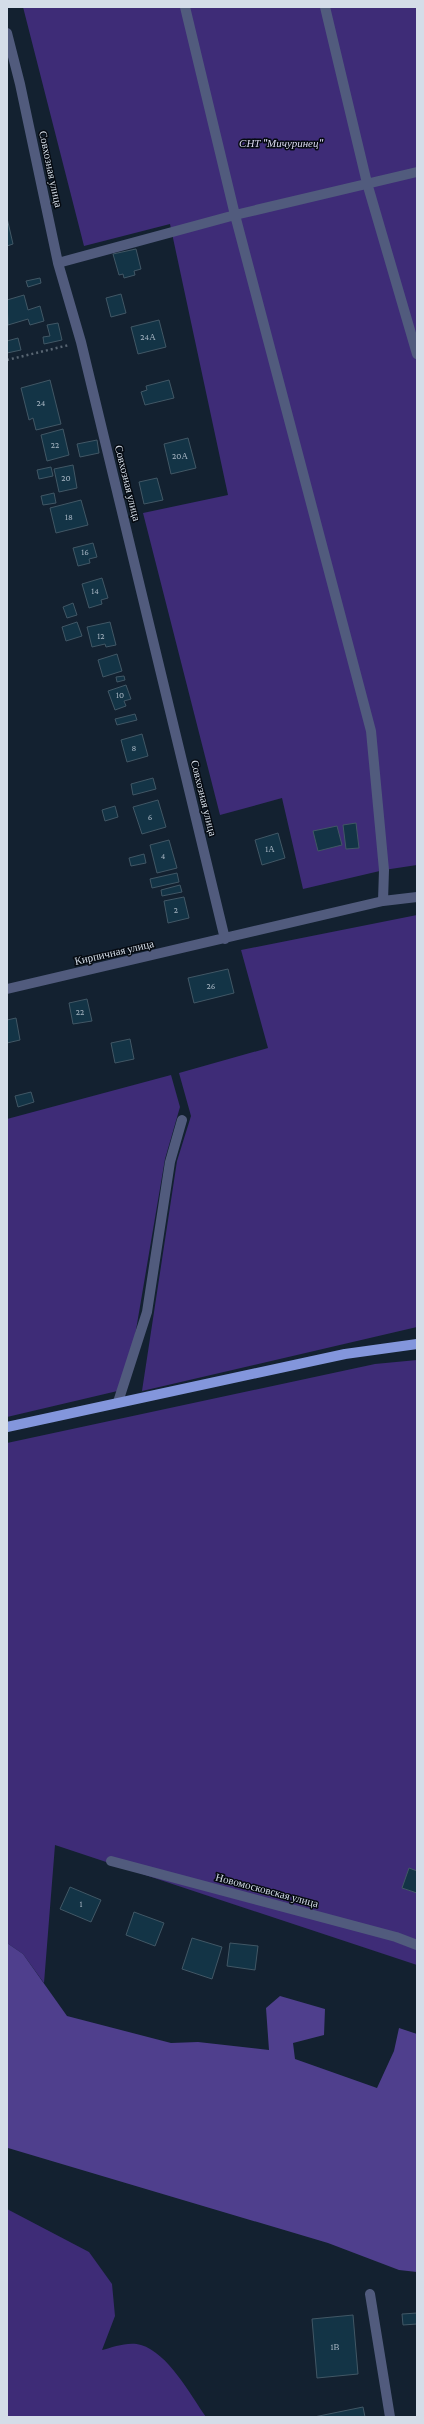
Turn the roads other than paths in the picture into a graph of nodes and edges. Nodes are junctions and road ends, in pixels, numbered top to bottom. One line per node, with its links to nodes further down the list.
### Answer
1 (185, 7): 6 (street)
2 (325, 7): 5 (street)
3 (7, 33): 7 (street, Совхозная улица)
4 (417, 172): 5 (street)
5 (368, 183): 6 (street); 8 (street)
6 (236, 215): 7 (street); 10 (street)
7 (58, 263): 11 (street, Совхозная улица)
8 (417, 354)
9 (417, 897): 10 (street, Кирпичная улица)
10 (383, 901): 11 (street, Кирпичная улица)
11 (225, 939): 12 (street, Кирпичная улица)
12 (7, 989)
13 (182, 1120): 15 (street)
14 (417, 1344): 15 (main road)
15 (118, 1402): 16 (main road)
16 (7, 1427)
17 (111, 1861): 18 (street, Новомосковская улица)
18 (417, 1945)
19 (370, 2294): 20 (street)
20 (390, 2417)

